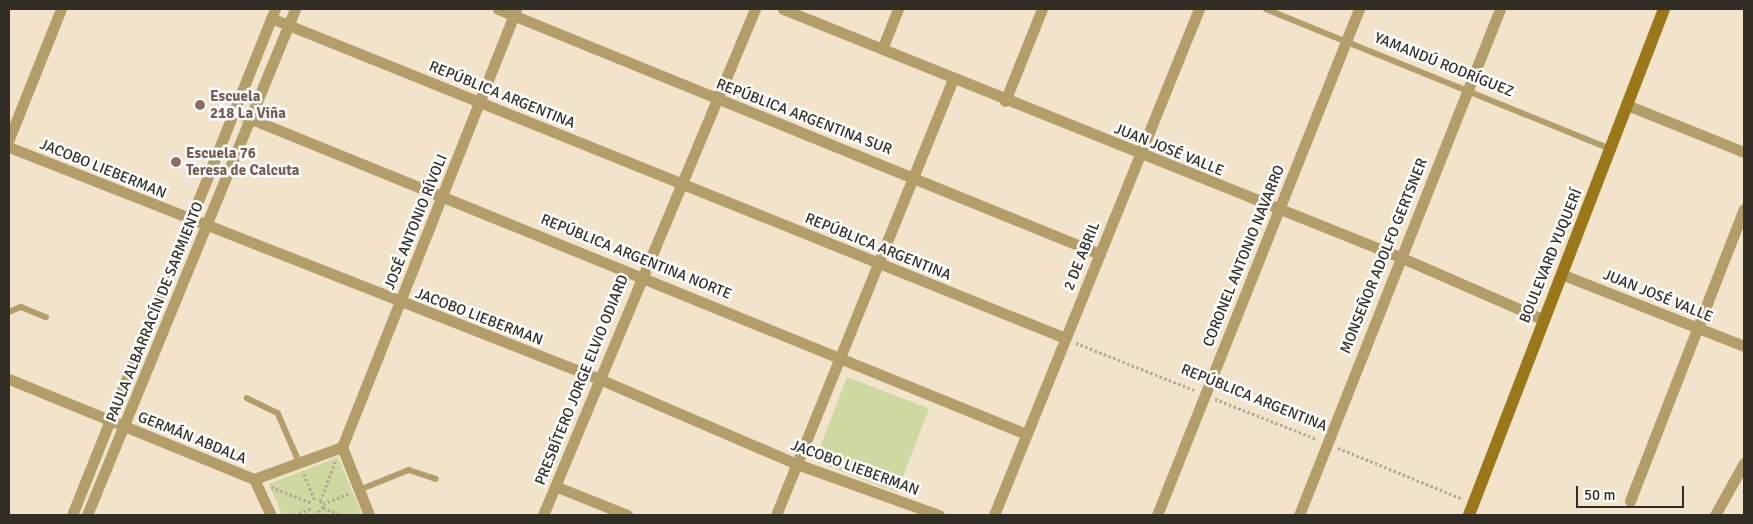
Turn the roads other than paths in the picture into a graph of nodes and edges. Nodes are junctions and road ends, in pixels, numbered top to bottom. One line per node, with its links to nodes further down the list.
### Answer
1 (295, 9): 15 (street, PAULA ALBARRACÍN DE SARMIENTO)
2 (498, 9): 13 (street, REPÚBLICA ARGENTINA SUR)
3 (755, 9): 20 (street, PRESBÍTERO JORGE ELVIO ODIARD)
4 (784, 9): 17 (street, JUAN JOSÉ VALLE)
5 (898, 9): 17 (street)
6 (1042, 9): 21 (street)
7 (1199, 9): 30 (street, 2 DE ABRIL)
8 (1266, 9): 16 (lane, YAMANDÚ RODRÍGUEZ)
9 (1359, 9): 16 (street, CORONEL ANTONIO NAVARRO)
10 (1500, 9): 19 (street, MONSEÑOR ADOLFO GERTSNER)
11 (1664, 9): 23 (street, BOULEVARD YUQUERÍ)
12 (56, 12): 26 (street)
13 (516, 12): 20 (street, REPÚBLICA ARGENTINA SUR); 22 (street, JOSÉ ANTONIO RÍVOLI)
14 (273, 14): 15 (street, REPÚBLICA ARGENTINA); 24 (street, PAULA ALBARRACÍN DE SARMIENTO)
15 (288, 25): 22 (street, REPÚBLICA ARGENTINA); 25 (street, PAULA ALBARRACÍN DE SARMIENTO)
16 (1346, 41): 19 (lane, YAMANDÚ RODRÍGUEZ); 34 (street, CORONEL ANTONIO NAVARRO)
17 (882, 48): 18 (street, JUAN JOSÉ VALLE)
18 (953, 79): 21 (street, JUAN JOSÉ VALLE); 31 (street)
19 (1467, 90): 28 (lane, YAMANDÚ RODRÍGUEZ); 39 (street, MONSEÑOR ADOLFO GERTSNER)
20 (717, 99): 31 (street, REPÚBLICA ARGENTINA SUR); 32 (street, PRESBÍTERO JORGE ELVIO ODIARD)
21 (1005, 101): 30 (street, JUAN JOSÉ VALLE)
22 (481, 102): 32 (street, REPÚBLICA ARGENTINA); 33 (street, JOSÉ ANTONIO RÍVOLI)
23 (1626, 105): 28 (street, BOULEVARD YUQUERÍ); 29 (street)
24 (234, 112): 25 (street, REPÚBLICA ARGENTINA NORTE); 36 (street, PAULA ALBARRACÍN DE SARMIENTO)
25 (249, 119): 33 (street, REPÚBLICA ARGENTINA NORTE); 37 (street, PAULA ALBARRACÍN DE SARMIENTO)
26 (9, 139)
27 (9, 148): 36 (street, JACOBO LIEBERMAN)
28 (1611, 150): 41 (street, BOULEVARD YUQUERÍ)
29 (1744, 152)
30 (1140, 154): 34 (street, JUAN JOSÉ VALLE); 38 (street, 2 DE ABRIL)
31 (914, 177): 38 (street, REPÚBLICA ARGENTINA SUR); 40 (street)
32 (680, 185): 40 (street, REPÚBLICA ARGENTINA); 42 (street, PRESBÍTERO JORGE ELVIO ODIARD)
33 (443, 195): 42 (street, REPÚBLICA ARGENTINA NORTE); 43 (street, JOSÉ ANTONIO RÍVOLI)
34 (1278, 210): 39 (street, JUAN JOSÉ VALLE); 76 (street, CORONEL ANTONIO NAVARRO)
35 (1744, 210): 47 (street)
36 (190, 221): 37 (street, JACOBO LIEBERMAN); 54 (street, PAULA ALBARRACÍN DE SARMIENTO)
37 (206, 228): 43 (street, JACOBO LIEBERMAN); 55 (street, PAULA ALBARRACÍN DE SARMIENTO)
38 (1100, 254): 48 (street, 2 DE ABRIL)
39 (1400, 257): 46 (street, JUAN JOSÉ VALLE); 77 (street, MONSEÑOR ADOLFO GERTSNER)
40 (880, 264): 48 (street, REPÚBLICA ARGENTINA); 50 (street)
41 (1561, 274): 46 (street, BOULEVARD YUQUERÍ); 47 (street, JUAN JOSÉ VALLE)
42 (641, 275): 50 (street, REPÚBLICA ARGENTINA NORTE); 51 (street, PRESBÍTERO JORGE ELVIO ODIARD)
43 (400, 302): 51 (street, JACOBO LIEBERMAN); 57 (street, JOSÉ ANTONIO RÍVOLI)
44 (9, 312): 45 (lane)
45 (46, 317)
46 (1542, 320): 66 (street, BOULEVARD YUQUERÍ)
47 (1698, 328): 49 (street, JUAN JOSÉ VALLE); 65 (street)
48 (1065, 338): 56 (street, 2 DE ABRIL)
49 (1744, 346)
50 (841, 358): 56 (street, REPÚBLICA ARGENTINA NORTE); 59 (street)
51 (597, 378): 59 (street, JACOBO LIEBERMAN); 63 (street, PRESBÍTERO JORGE ELVIO ODIARD)
52 (9, 379): 54 (street, GERMÁN ABDALA)
53 (247, 398): 58 (lane)
54 (110, 420): 55 (street, GERMÁN ABDALA); 67 (street, PAULA ALBARRACÍN DE SARMIENTO)
55 (124, 426): 61 (street, GERMÁN ABDALA); 68 (street, PAULA ALBARRACÍN DE SARMIENTO)
56 (1026, 434): 75 (street, 2 DE ABRIL)
57 (342, 447): 58 (street); 64 (street)
58 (298, 461): 61 (street)
59 (797, 464): 73 (street); 74 (street, JACOBO LIEBERMAN)
60 (1742, 464): 78 (street)
61 (254, 479): 69 (street)
62 (436, 479): 64 (lane)
63 (554, 486): 71 (street, PRESBÍTERO JORGE ELVIO ODIARD); 72 (street)
64 (359, 490): 70 (street)
65 (1630, 501)
66 (1471, 509)
67 (72, 515)
68 (87, 515)
69 (271, 515)
70 (369, 515)
71 (543, 515)
72 (627, 515)
73 (776, 515)
74 (939, 515)
75 (994, 515)
76 (1157, 515)
77 (1299, 515)
78 (1715, 515)

